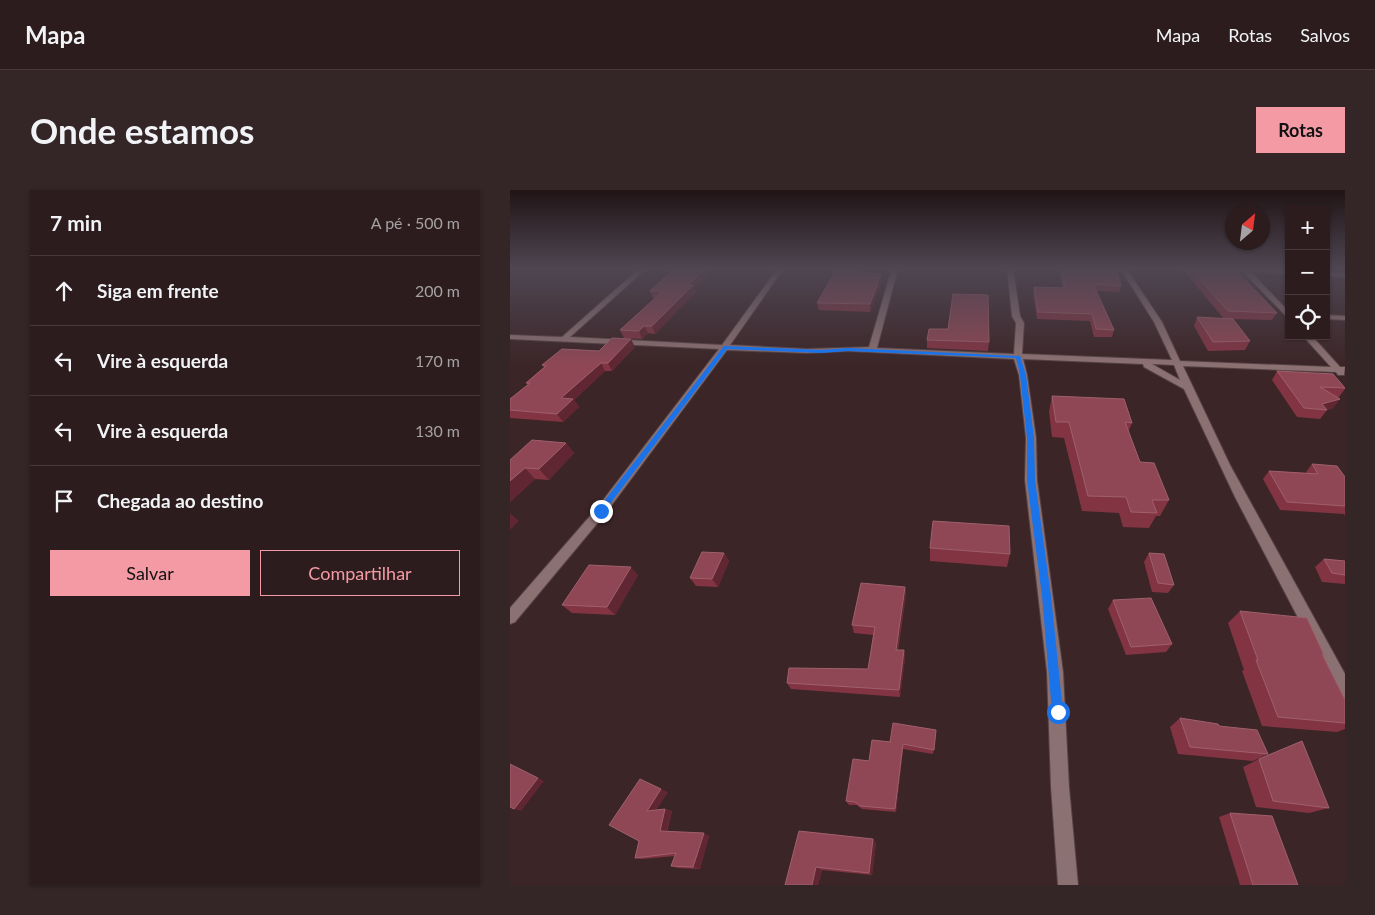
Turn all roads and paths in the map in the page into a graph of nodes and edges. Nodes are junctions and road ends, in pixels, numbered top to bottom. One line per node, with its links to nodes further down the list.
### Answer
1 (608, 300): 11 (street)
2 (757, 300): 13 (street)
3 (887, 300): 14 (street)
4 (1014, 300): 15 (street)
5 (1145, 300): 17 (street)
6 (1273, 300): 7 (street)
7 (1285, 313)
8 (1330, 317): 9 (street)
9 (1345, 318)
10 (510, 338): 11 (street)
11 (563, 340): 13 (street)
12 (1311, 340): 18 (street)
13 (726, 347): 14 (street); 21 (street)
14 (872, 350): 15 (street)
15 (1018, 357): 16 (street); 23 (street)
16 (1143, 362): 17 (street); 20 (street)
17 (1179, 364): 18 (street); 20 (street)
18 (1342, 370): 19 (street)
19 (1345, 376)
20 (1186, 386): 22 (street)
21 (510, 618)
22 (1345, 690)
23 (1068, 885)

